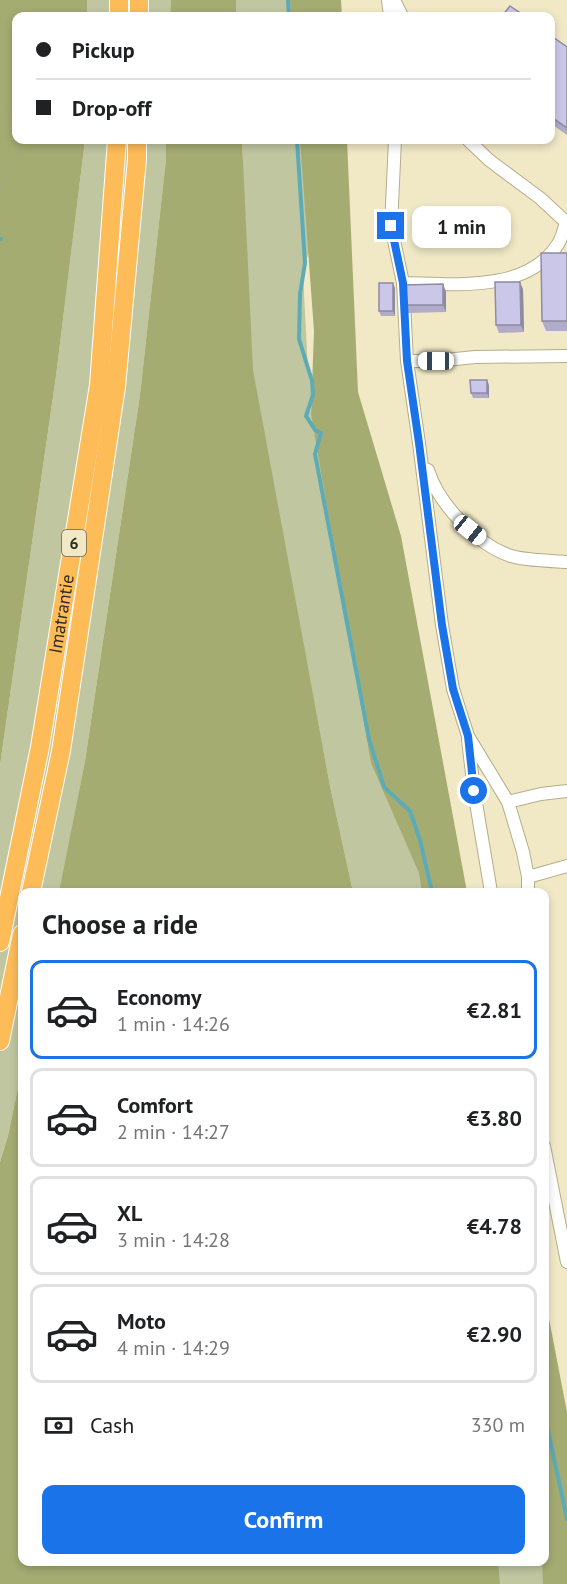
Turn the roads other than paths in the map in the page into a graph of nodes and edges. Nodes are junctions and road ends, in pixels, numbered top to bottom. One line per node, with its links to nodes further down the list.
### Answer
1 (117, 144): 19 (highway, Imatrantie / 6)
2 (137, 144): 16 (highway, Imatrantie / 6)
3 (394, 144): 6 (lane)
4 (472, 144): 5 (lane)
5 (566, 222): 6 (lane)
6 (403, 283): 8 (lane)
7 (567, 356): 8 (lane)
8 (407, 361): 9 (lane)
9 (419, 443): 10 (lane); 11 (lane)
10 (567, 562)
11 (468, 736): 13 (lane); 17 (lane)
12 (567, 791): 13 (lane)
13 (508, 802): 15 (lane)
14 (567, 866): 15 (lane)
15 (528, 877): 18 (lane)
16 (32, 888)
17 (490, 888)
18 (528, 888)
19 (0, 942)
20 (18, 953): 21 (highway)
21 (0, 1041)
22 (549, 1171): 23 (lane)
23 (567, 1262)

